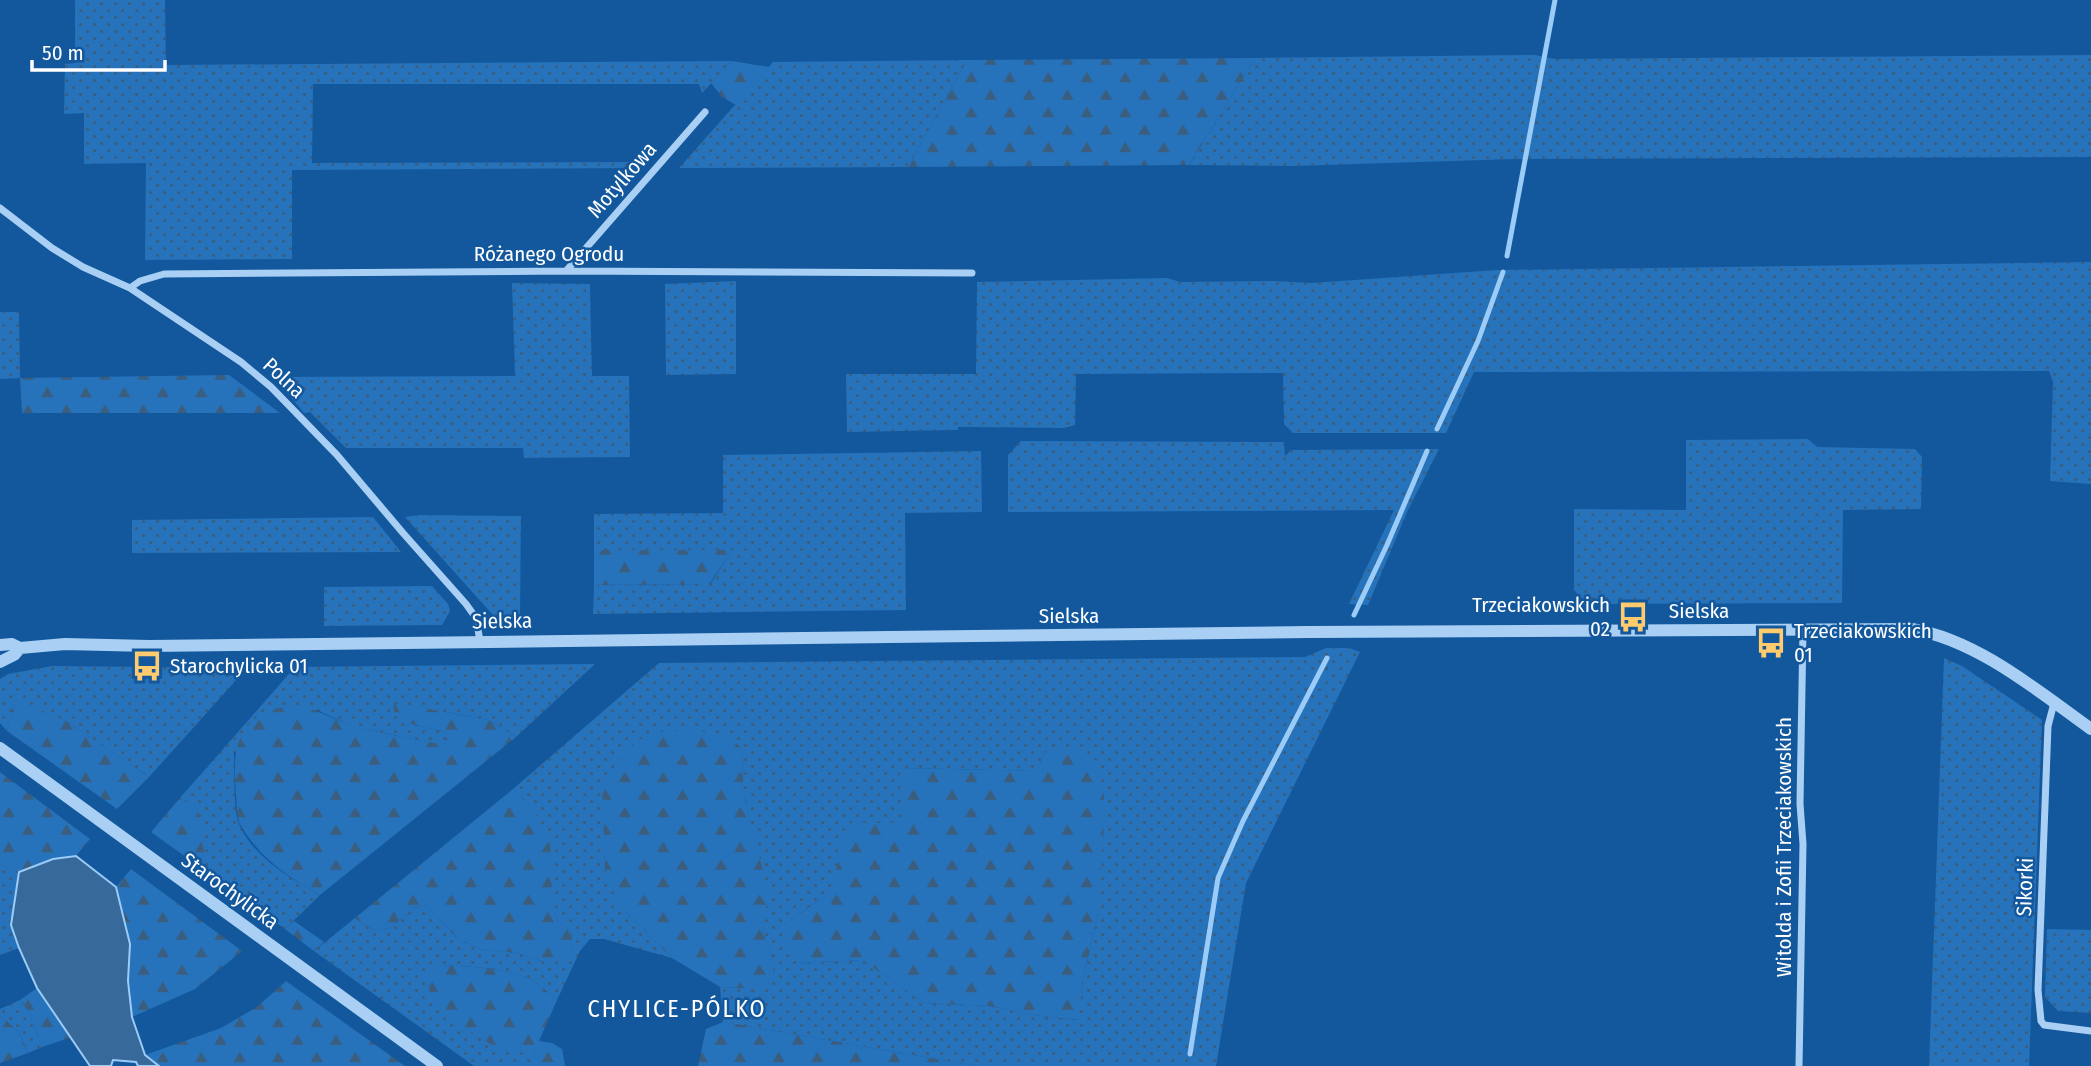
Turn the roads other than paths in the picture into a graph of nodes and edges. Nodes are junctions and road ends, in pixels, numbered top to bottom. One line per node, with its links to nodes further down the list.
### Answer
1 (705, 112): 3 (street, Motylkowa)
2 (0, 208): 5 (street, Polna)
3 (566, 271): 4 (street, Różanego Ogrodu); 5 (street, Różanego Ogrodu)
4 (972, 273)
5 (130, 288): 7 (street, Polna)
6 (1804, 629): 7 (street, Sielska); 11 (street, Sielska); 16 (street, Witolda i Zofii Trzeciakowskich)
7 (480, 641): 9 (street, Sielska)
8 (0, 645): 9 (street, Sielska)
9 (20, 648): 10 (street, Sielska)
10 (0, 662)
11 (2054, 703): 12 (street, Sielska); 14 (street, Sikorki)
12 (2091, 729)
13 (0, 748): 15 (street, Starochylicka)
14 (2091, 1031)
15 (437, 1066)
16 (1799, 1066)

